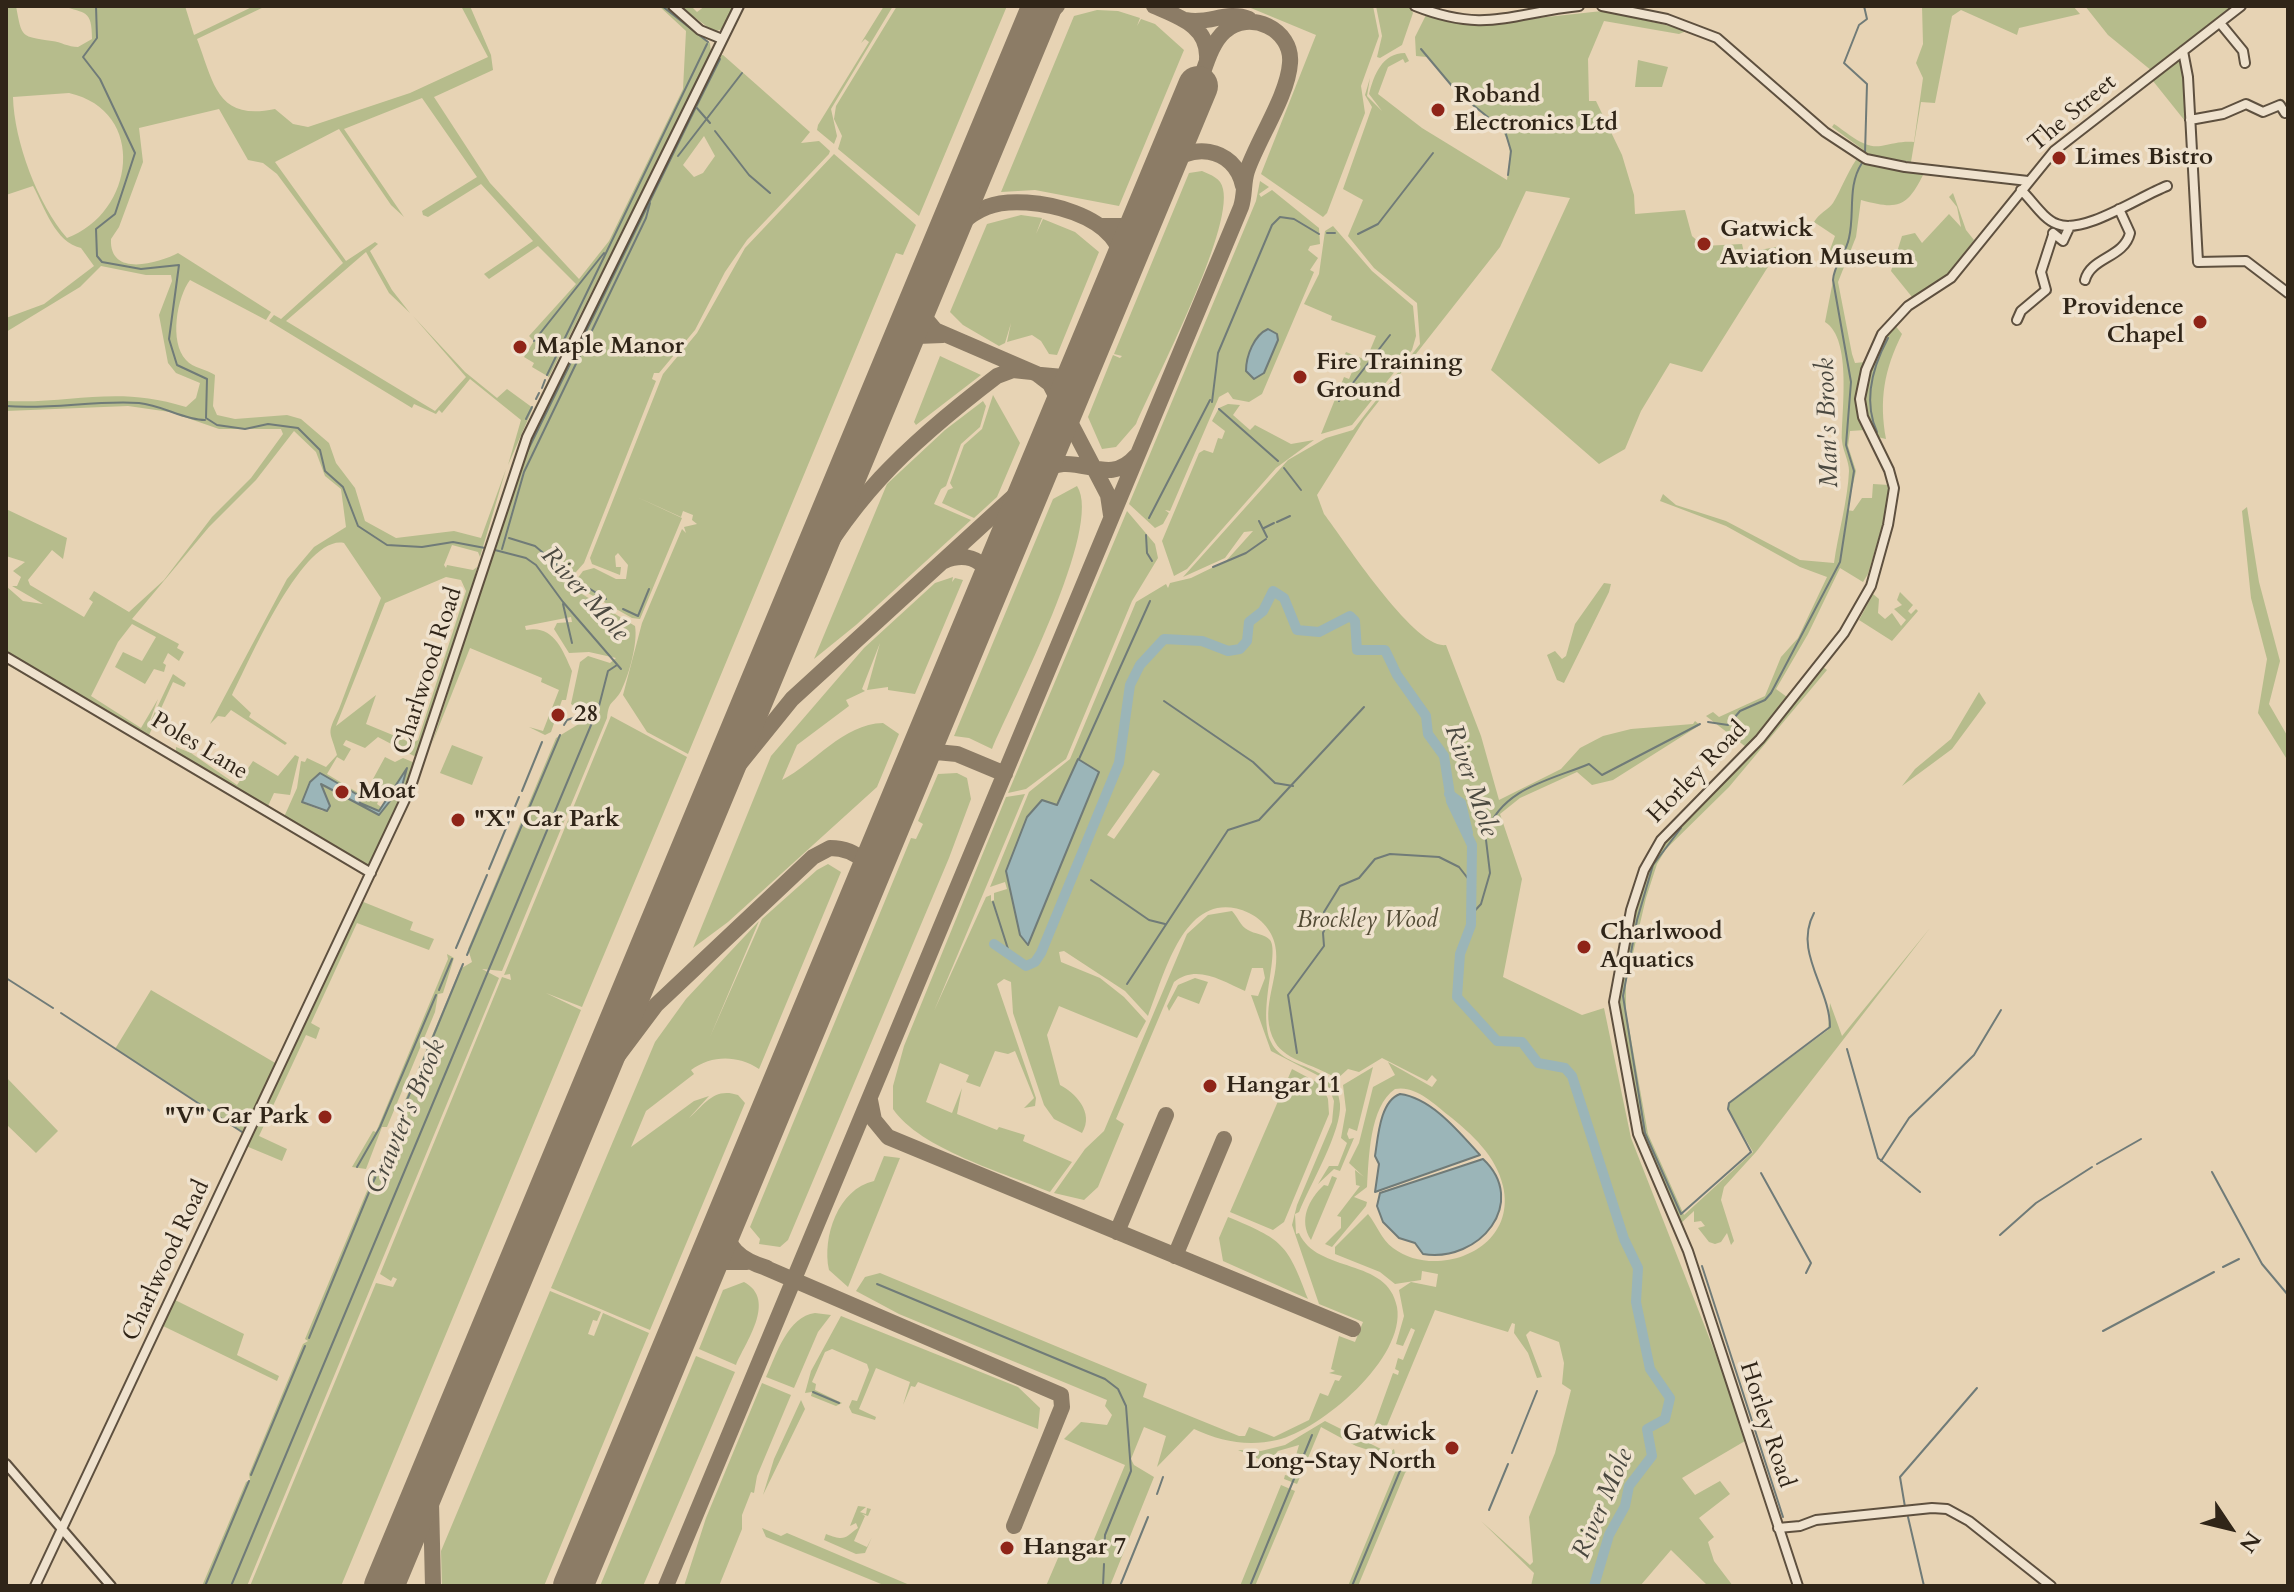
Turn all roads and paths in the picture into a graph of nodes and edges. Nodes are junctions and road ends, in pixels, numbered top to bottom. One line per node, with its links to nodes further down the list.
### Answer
1 (673, 6): 8 (street)
2 (739, 6): 8 (street, Charlwood Road)
3 (1415, 6): 4 (street)
4 (1579, 6)
5 (1602, 6): 15 (street)
6 (2241, 6): 7 (street, The Street)
7 (2220, 23): 9 (street, The Street); 10 (street)
8 (722, 39): 27 (street, Charlwood Road)
9 (2183, 51): 13 (street); 15 (street, The Street)
10 (2245, 63)
11 (2263, 112): 12 (street); 13 (street); 14 (street)
12 (2285, 113)
13 (2190, 120): 23 (street)
14 (2266, 123)
15 (2028, 181): 17 (street, The Street)
16 (2167, 186): 18 (street)
17 (2021, 190): 19 (street); 24 (street, The Street)
18 (2119, 209): 20 (street); 22 (street)
19 (2054, 223): 20 (street); 21 (street)
20 (2070, 226): 21 (street)
21 (2053, 235): 25 (street)
22 (2085, 280)
23 (2288, 293)
24 (1913, 303): 29 (street, Horley Road)
25 (2017, 320)
26 (6, 657): 27 (street, Poles Lane)
27 (371, 873): 30 (street, Charlwood Road)
28 (6, 1464): 30 (street)
29 (1778, 1528): 31 (street, Horley Road); 34 (street)
30 (62, 1529): 32 (street, Charlwood Road); 33 (street)
31 (1798, 1584)
32 (35, 1586)
33 (111, 1586)
34 (2051, 1586)

